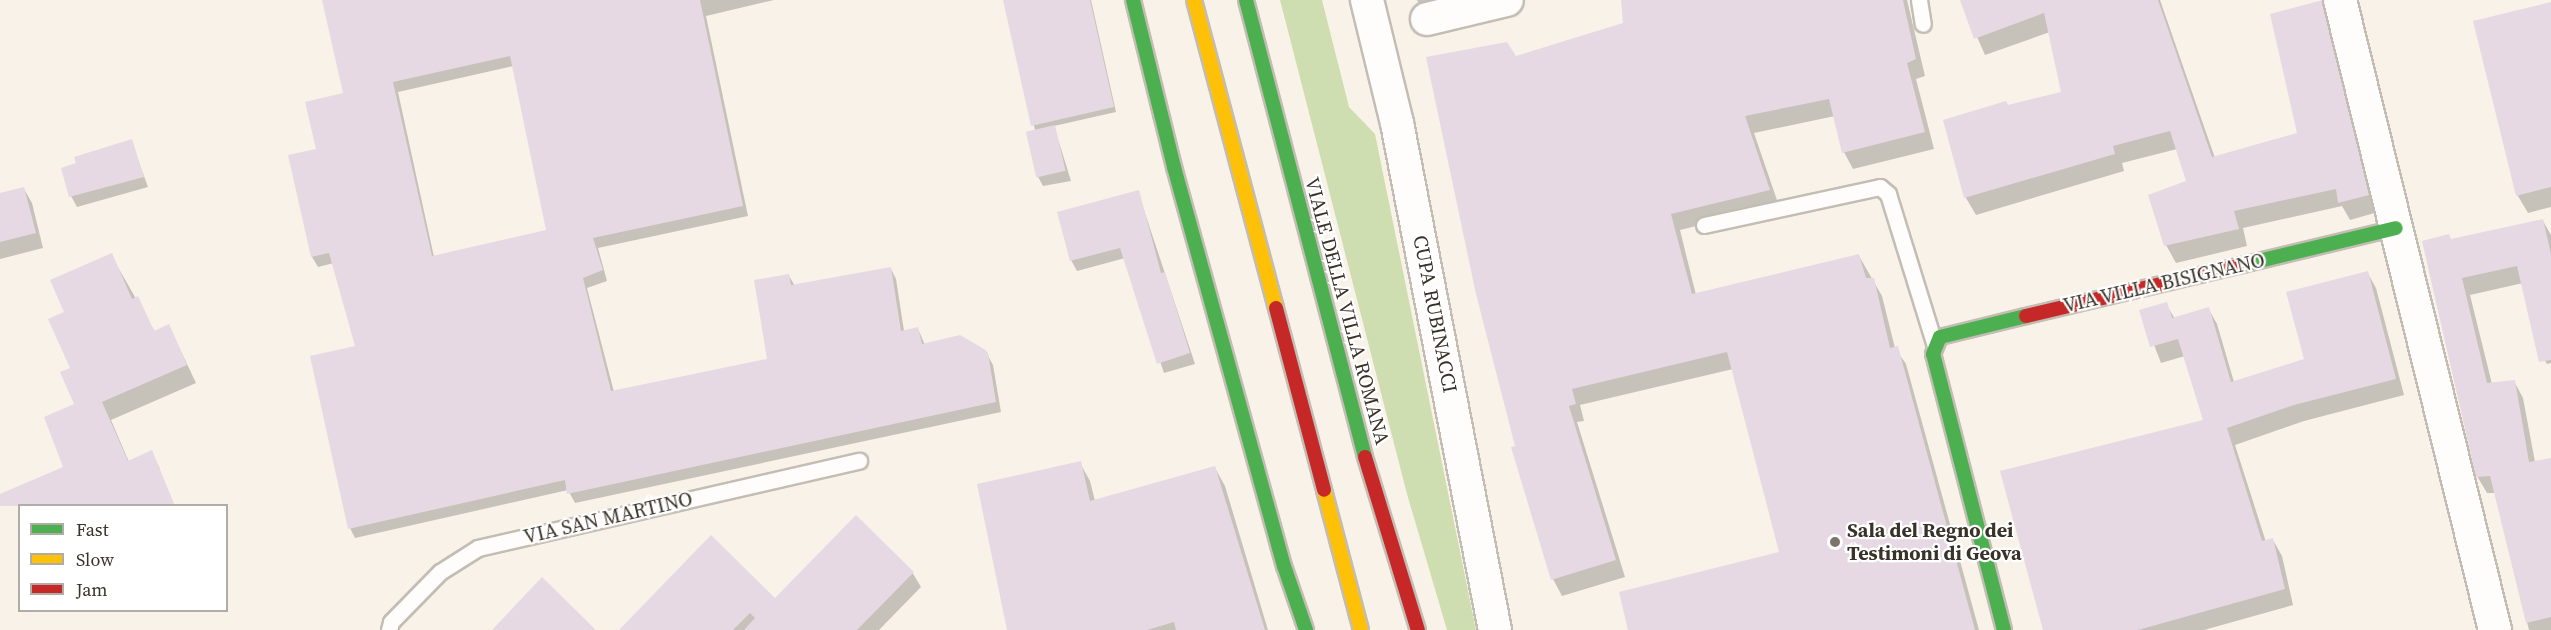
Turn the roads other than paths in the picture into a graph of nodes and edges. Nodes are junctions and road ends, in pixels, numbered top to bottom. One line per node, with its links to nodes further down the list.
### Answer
1 (1133, 0): 16 (street)
2 (1194, 0): 17 (street)
3 (1246, 0): 14 (street, VIALE DELLA VILLA ROMANA)
4 (1367, 0): 18 (street, CUPA RUBINACCI)
5 (1507, 0): 8 (street)
6 (1919, 0): 9 (lane)
7 (2343, 0): 11 (street)
8 (1427, 19)
9 (1923, 24)
10 (1704, 225): 12 (lane)
11 (2396, 228): 12 (street, VIA VILLA BISIGNANO); 20 (street)
12 (1934, 343): 19 (street)
13 (859, 461): 15 (lane, VIA SAN MARTINO)
14 (1417, 627)
15 (389, 630)
16 (1306, 630)
17 (1361, 630)
18 (1495, 630)
19 (2004, 630)
20 (2495, 630)

